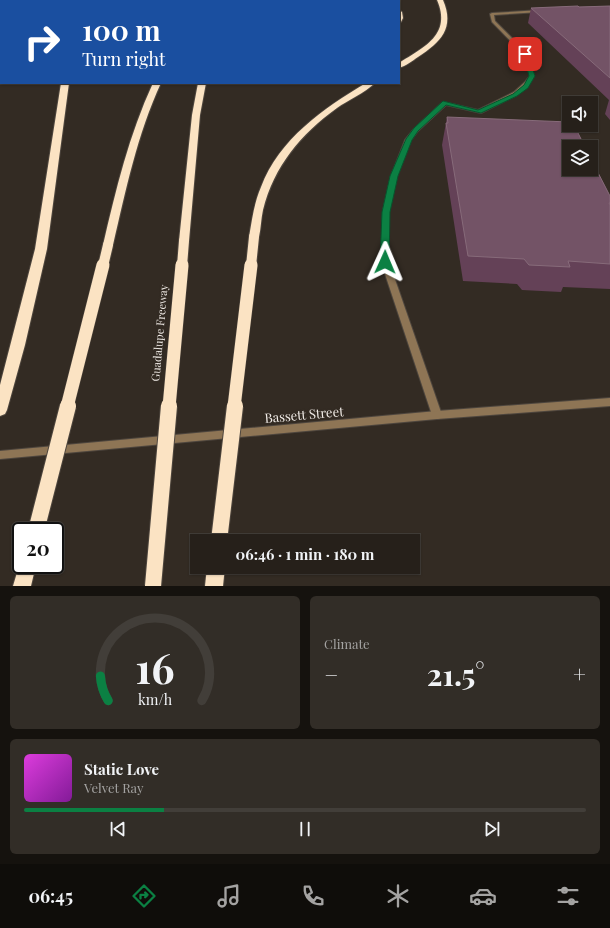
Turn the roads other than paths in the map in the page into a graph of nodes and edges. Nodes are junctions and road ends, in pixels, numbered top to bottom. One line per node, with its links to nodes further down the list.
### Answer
1 (440, 0): 3 (highway)
2 (546, 11): 10 (street)
3 (400, 65)
4 (65, 84): 9 (highway)
5 (157, 84): 12 (highway, bridge)
6 (202, 84): 17 (highway, Guadalupe Freeway, bridge)
7 (369, 84): 13 (highway, bridge)
8 (610, 402): 10 (street, Bassett Street)
9 (0, 410)
10 (437, 415): 11 (street, Bassett Street)
11 (0, 455)
12 (38, 522)
13 (220, 534)
14 (25, 574): 16 (highway)
15 (215, 574): 18 (highway)
16 (22, 586)
17 (153, 586)
18 (214, 586)

